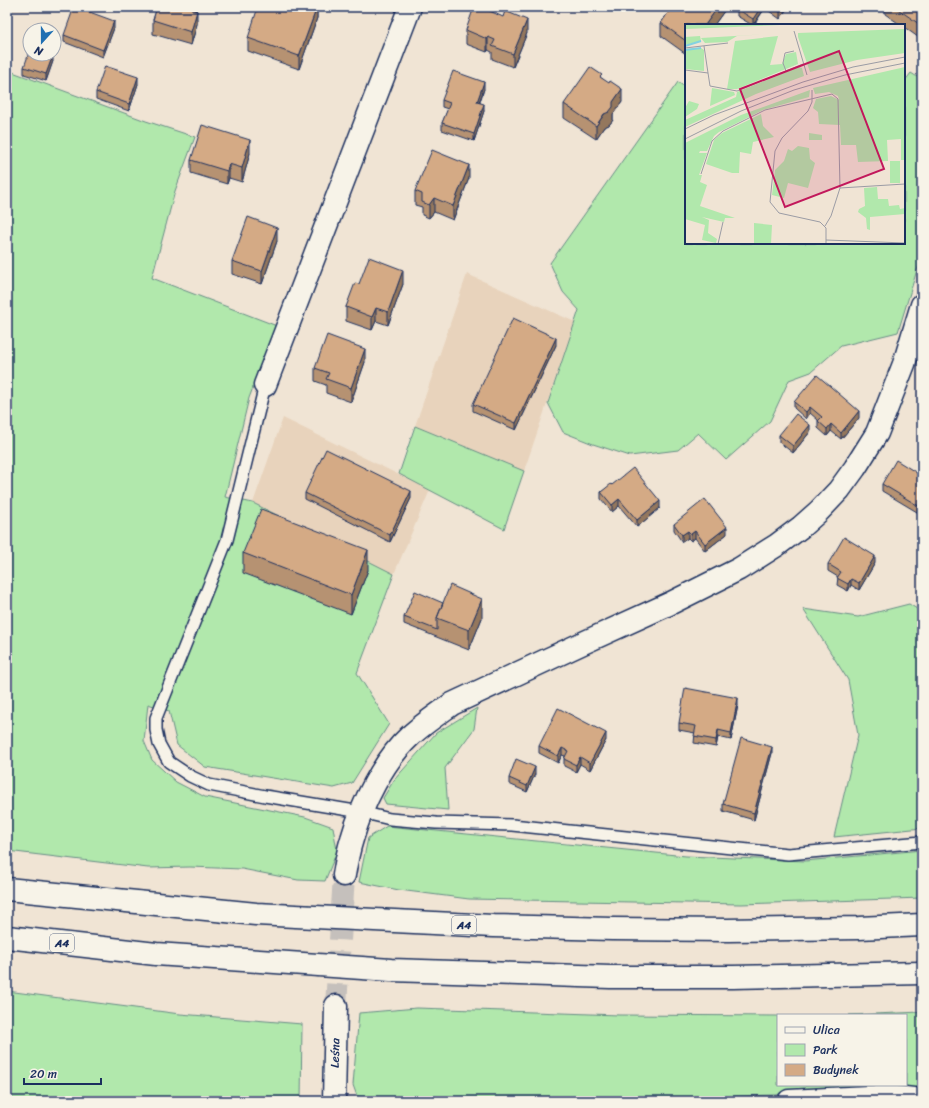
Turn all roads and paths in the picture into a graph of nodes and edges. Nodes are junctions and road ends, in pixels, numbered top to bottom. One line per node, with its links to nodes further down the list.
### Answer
1 (410, 7): 3 (main road)
2 (922, 305): 4 (main road)
3 (265, 385): 4 (lane)
4 (361, 812): 5 (lane); 6 (main road)
5 (922, 842)
6 (344, 875)
7 (7, 889): 8 (main road, A4)
8 (922, 925)
9 (7, 937): 10 (main road, A4)
10 (922, 973)
11 (336, 1006): 13 (main road, Leśna)
12 (922, 1100): 14 (main road)
13 (334, 1101)
14 (789, 1101)

